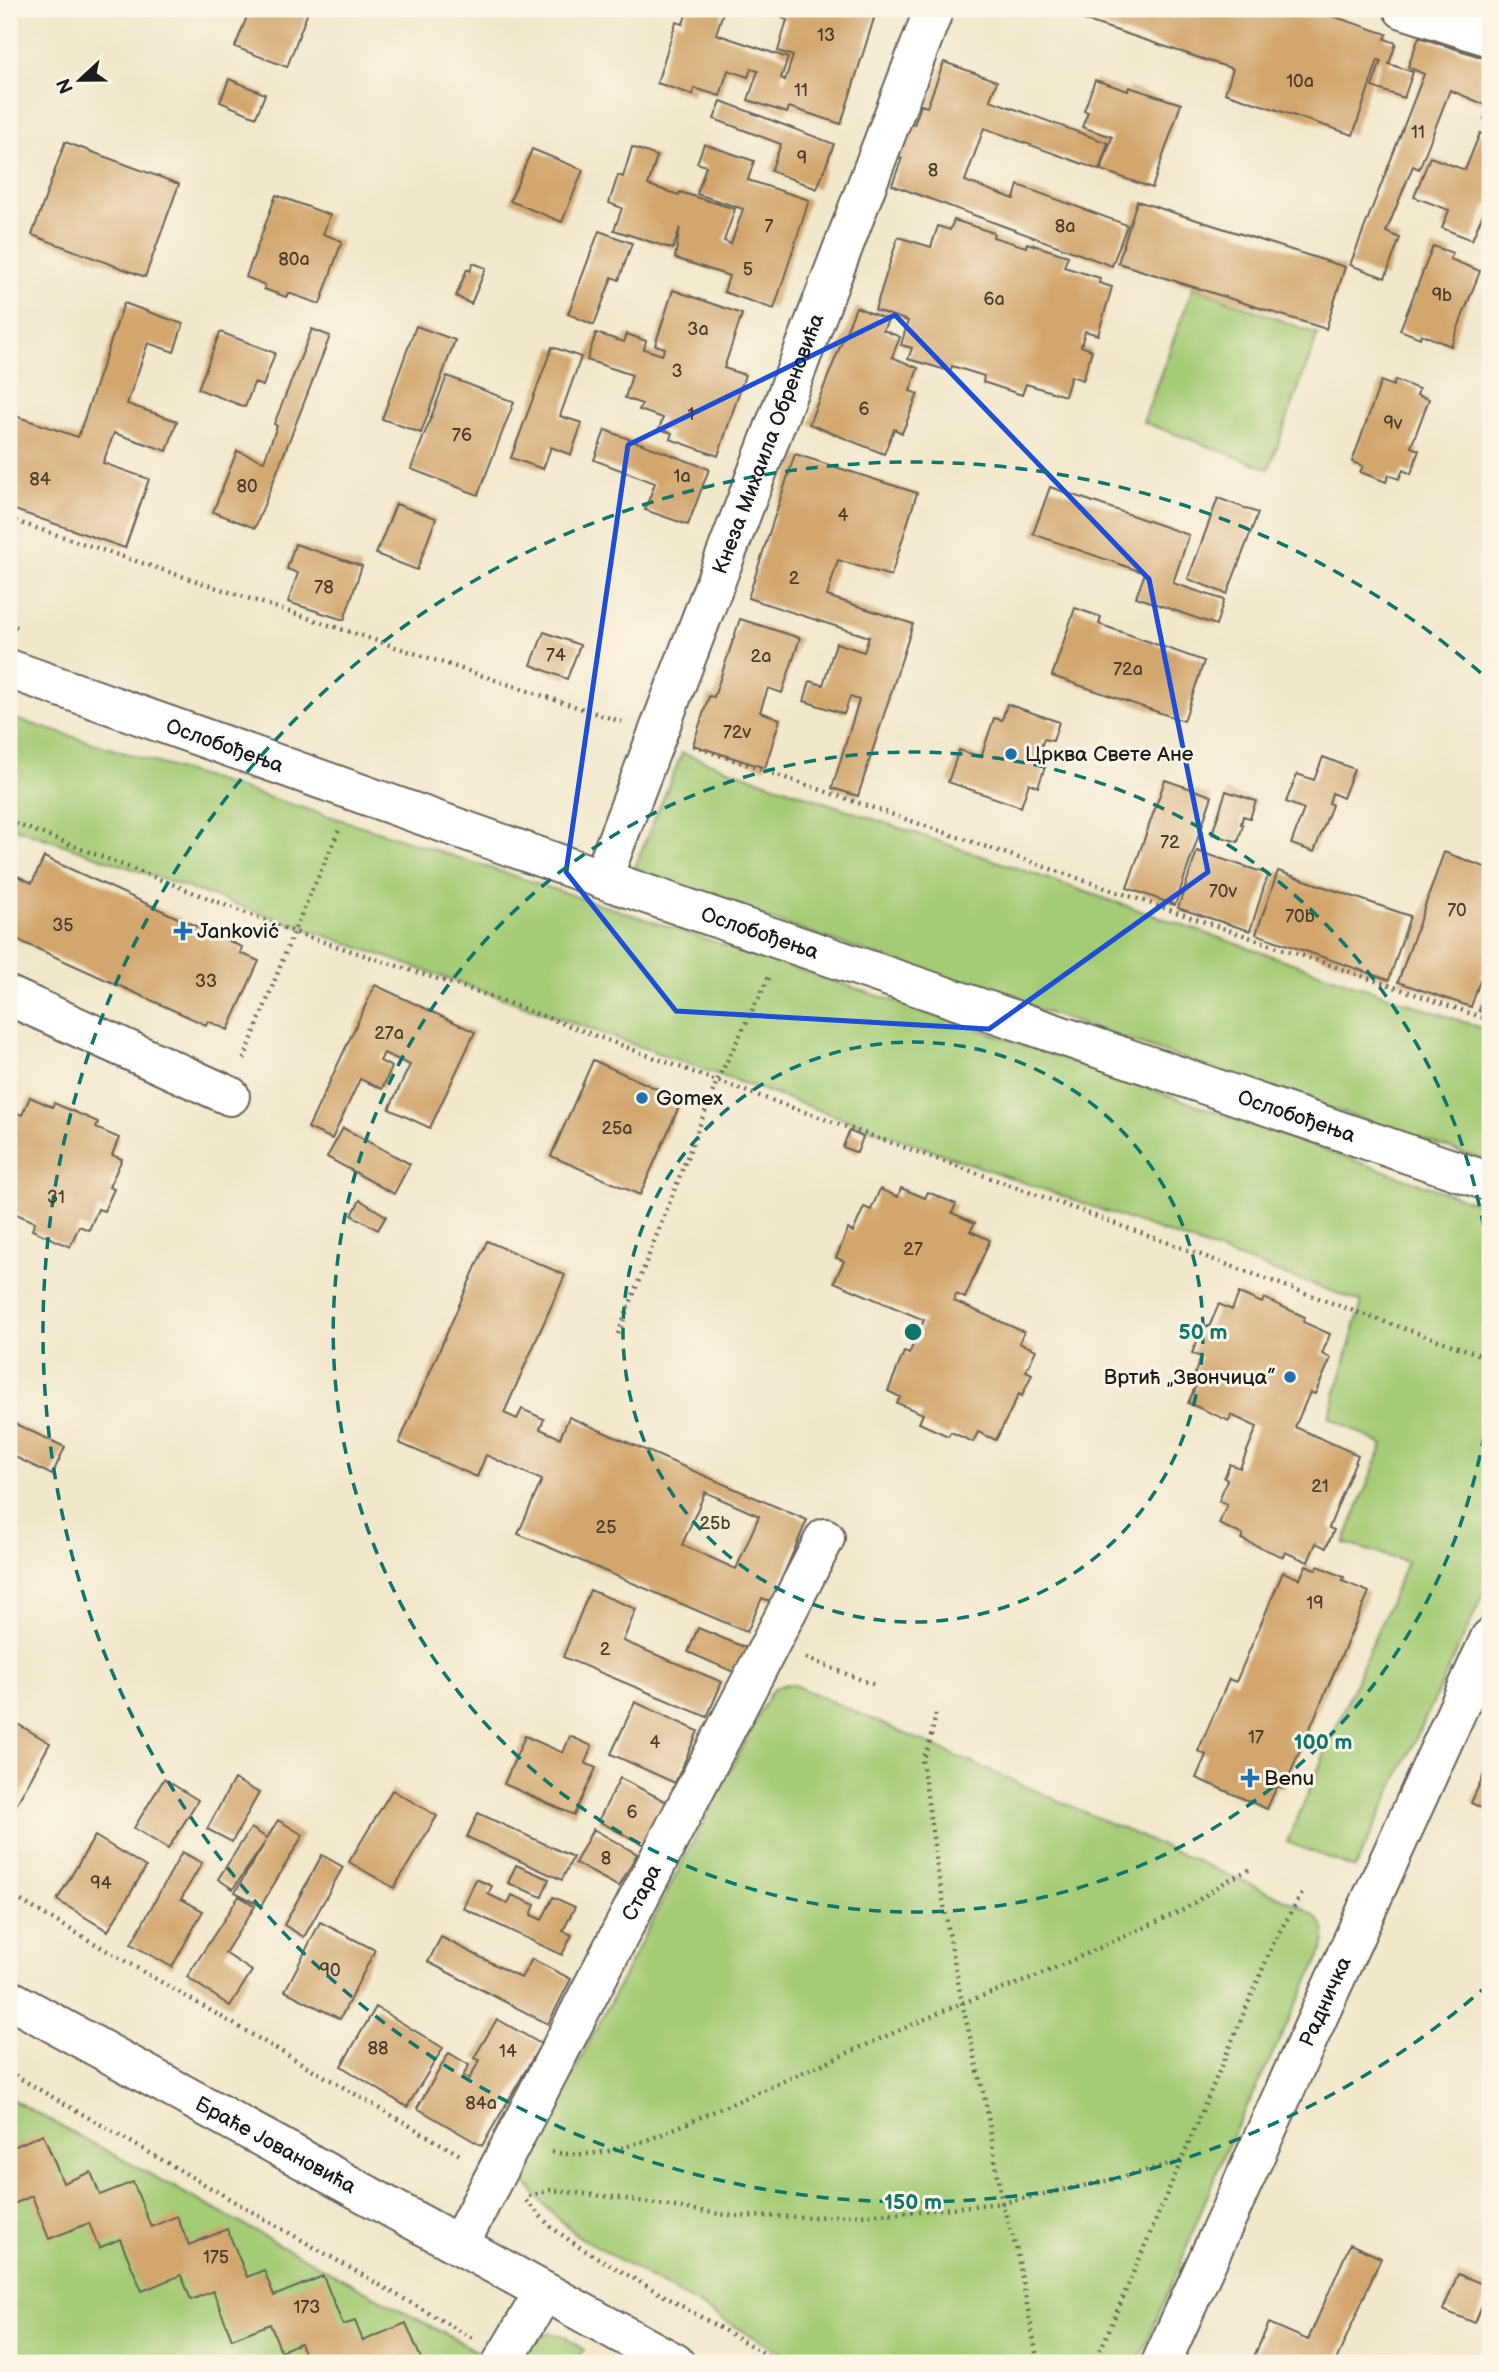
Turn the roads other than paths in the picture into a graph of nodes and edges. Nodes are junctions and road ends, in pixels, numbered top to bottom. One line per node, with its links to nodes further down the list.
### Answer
1 (934, 9): 5 (street, Кнеза Михаила Обреновића)
2 (1403, 9): 3 (street)
3 (1490, 37)
4 (17, 670): 5 (street, Ослобођења)
5 (602, 879): 8 (street, Ослобођења)
6 (9, 996): 7 (street)
7 (230, 1096)
8 (1490, 1182)
9 (825, 1538): 12 (street, Стара)
10 (1490, 1639): 16 (street, Радничка)
11 (9, 1999): 12 (street, Браће Јовановића)
12 (459, 2245): 13 (street, Браће Јовановића)
13 (544, 2292): 14 (street); 15 (street, Браће Јовановића)
14 (504, 2360)
15 (675, 2363)
16 (1161, 2363)

